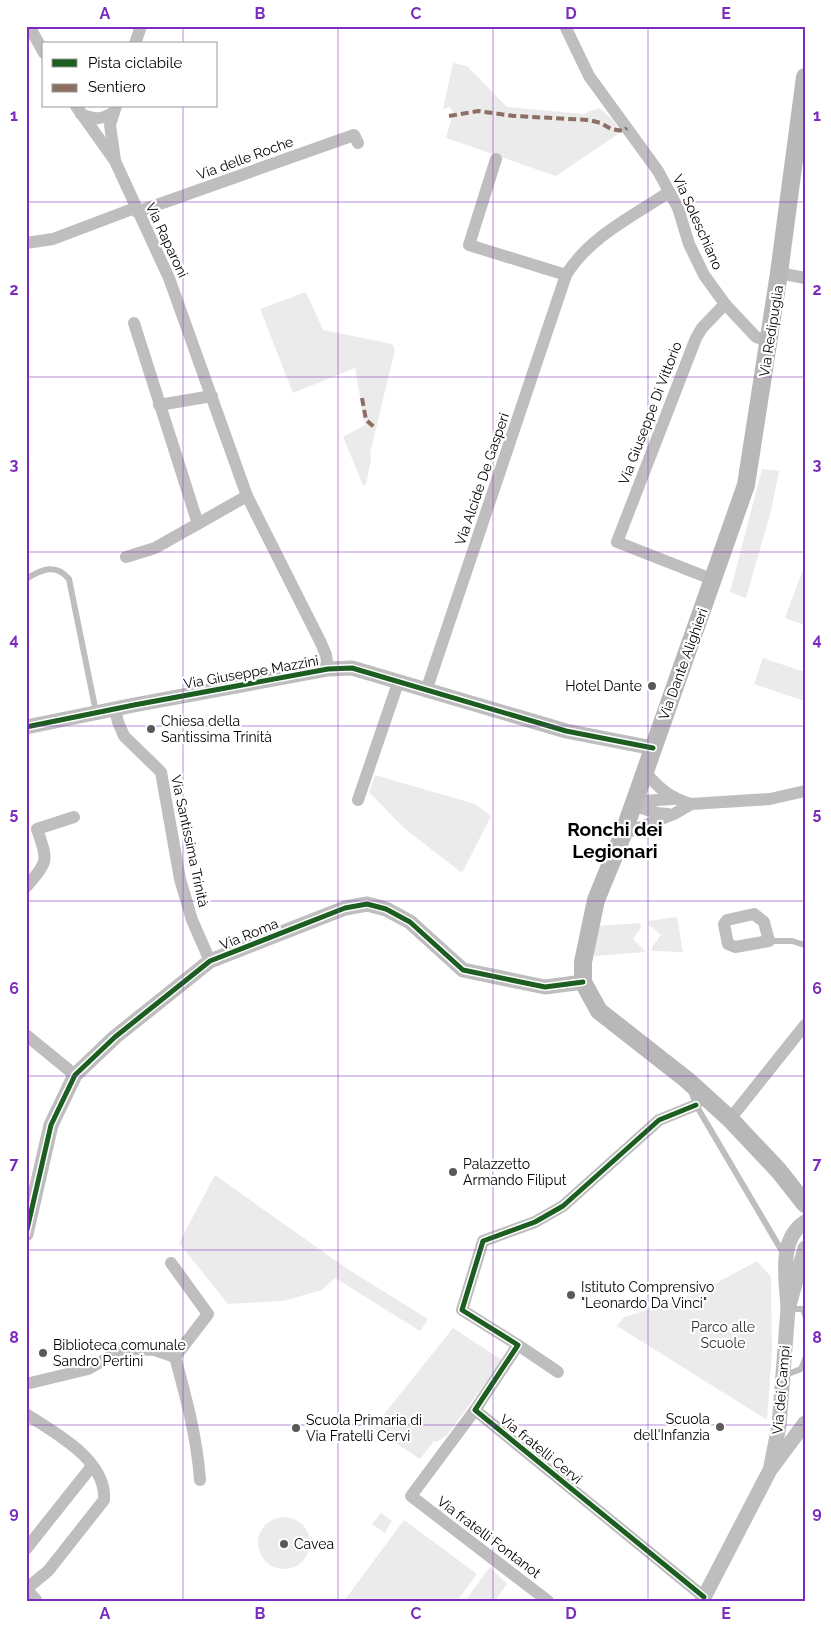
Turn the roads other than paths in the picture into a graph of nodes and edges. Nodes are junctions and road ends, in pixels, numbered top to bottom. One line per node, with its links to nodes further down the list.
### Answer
1 (29, 26): 5 (street)
2 (141, 26): 4 (street)
3 (565, 26): 12 (street, Via Soleschiano)
4 (136, 42)
5 (42, 49)
6 (805, 77): 15 (main road, Via Redipuglia)
7 (115, 109): 8 (street); 11 (street)
8 (79, 110): 11 (street, Via Raparoni)
9 (358, 143): 13 (street, Via delle Roche)
10 (496, 159): 16 (street)
11 (115, 161): 13 (street, Via Raparoni)
12 (670, 192): 16 (street, Via Alcide De Gasperi); 18 (street, Via Soleschiano)
13 (136, 210): 14 (street); 21 (street, Via Raparoni)
14 (26, 243)
15 (780, 273): 17 (street); 20 (main road, Via Redipuglia)
16 (566, 275): 30 (street, Via Alcide De Gasperi)
17 (805, 278)
18 (725, 304): 20 (street, Via Soleschiano); 27 (street, Via Giuseppe Di Vittorio)
19 (134, 323): 22 (street)
20 (769, 342): 27 (main road, Via Redipuglia)
21 (212, 396): 22 (street); 23 (street, Via Raparoni)
22 (159, 405): 24 (street)
23 (247, 496): 24 (street); 28 (street, Via Raparoni)
24 (198, 524): 25 (street)
25 (126, 558)
26 (26, 579): 32 (lane)
27 (714, 580): 34 (main road, Via Dante Alighieri)
28 (328, 669): 29 (street, Via Giuseppe Mazzini); 31 (street, Via Giuseppe Mazzini)
29 (398, 682): 30 (street, Via Giuseppe Mazzini); 38 (street)
30 (426, 691): 34 (street, Via Giuseppe Mazzini)
31 (115, 709): 32 (street, Via Giuseppe Mazzini); 47 (street, Via Santissima Trinità)
32 (96, 713): 33 (street, Via Giuseppe Mazzini)
33 (26, 727)
34 (652, 748): 35 (main road, Via Dante Alighieri)
35 (644, 771): 37 (street); 40 (main road, Via Dante Alighieri)
36 (805, 792): 39 (street)
37 (673, 799): 39 (street); 40 (street)
38 (358, 800)
39 (691, 804): 41 (street)
40 (632, 805): 41 (street); 43 (main road, Via Dante Alighieri)
41 (674, 814): 43 (street)
42 (74, 818): 44 (street)
43 (622, 834): 48 (main road, Via Dante Alighieri)
44 (26, 887)
45 (769, 941): 46 (lane)
46 (805, 945)
47 (210, 961): 48 (street, Via Roma); 51 (street, Via Roma)
48 (583, 982): 52 (main road)
49 (805, 1025): 54 (street)
50 (26, 1035): 51 (street)
51 (76, 1075): 57 (street, Via Roma)
52 (687, 1080): 53 (lane); 54 (main road)
53 (696, 1105): 59 (lane); 63 (street)
54 (730, 1119): 55 (main road)
55 (805, 1204)
56 (805, 1222): 59 (street, Via dei Campi)
57 (26, 1234)
58 (805, 1248): 61 (street, Via dei Campi)
59 (785, 1256): 61 (street, Via dei Campi)
60 (171, 1263): 64 (street)
61 (788, 1309): 62 (lane); 67 (street, Via dei Campi)
62 (805, 1315)
63 (518, 1345): 66 (street); 69 (street)
64 (175, 1358): 68 (street); 74 (street)
65 (805, 1359): 67 (lane)
66 (558, 1372)
67 (782, 1376): 73 (street, Via dei Campi)
68 (26, 1384)
69 (475, 1410): 79 (street, Via fratelli Cervi); 81 (street, Via fratelli Fontanot)
70 (26, 1414): 72 (street)
71 (805, 1423): 73 (street, Via dei Campi)
72 (92, 1466): 75 (street); 77 (street)
73 (770, 1470): 79 (street, Via dei Campi)
74 (200, 1480)
75 (26, 1549)
76 (26, 1572): 77 (street)
77 (41, 1577): 78 (street)
78 (26, 1590): 80 (street)
79 (703, 1599)
80 (36, 1601)
81 (548, 1601)

